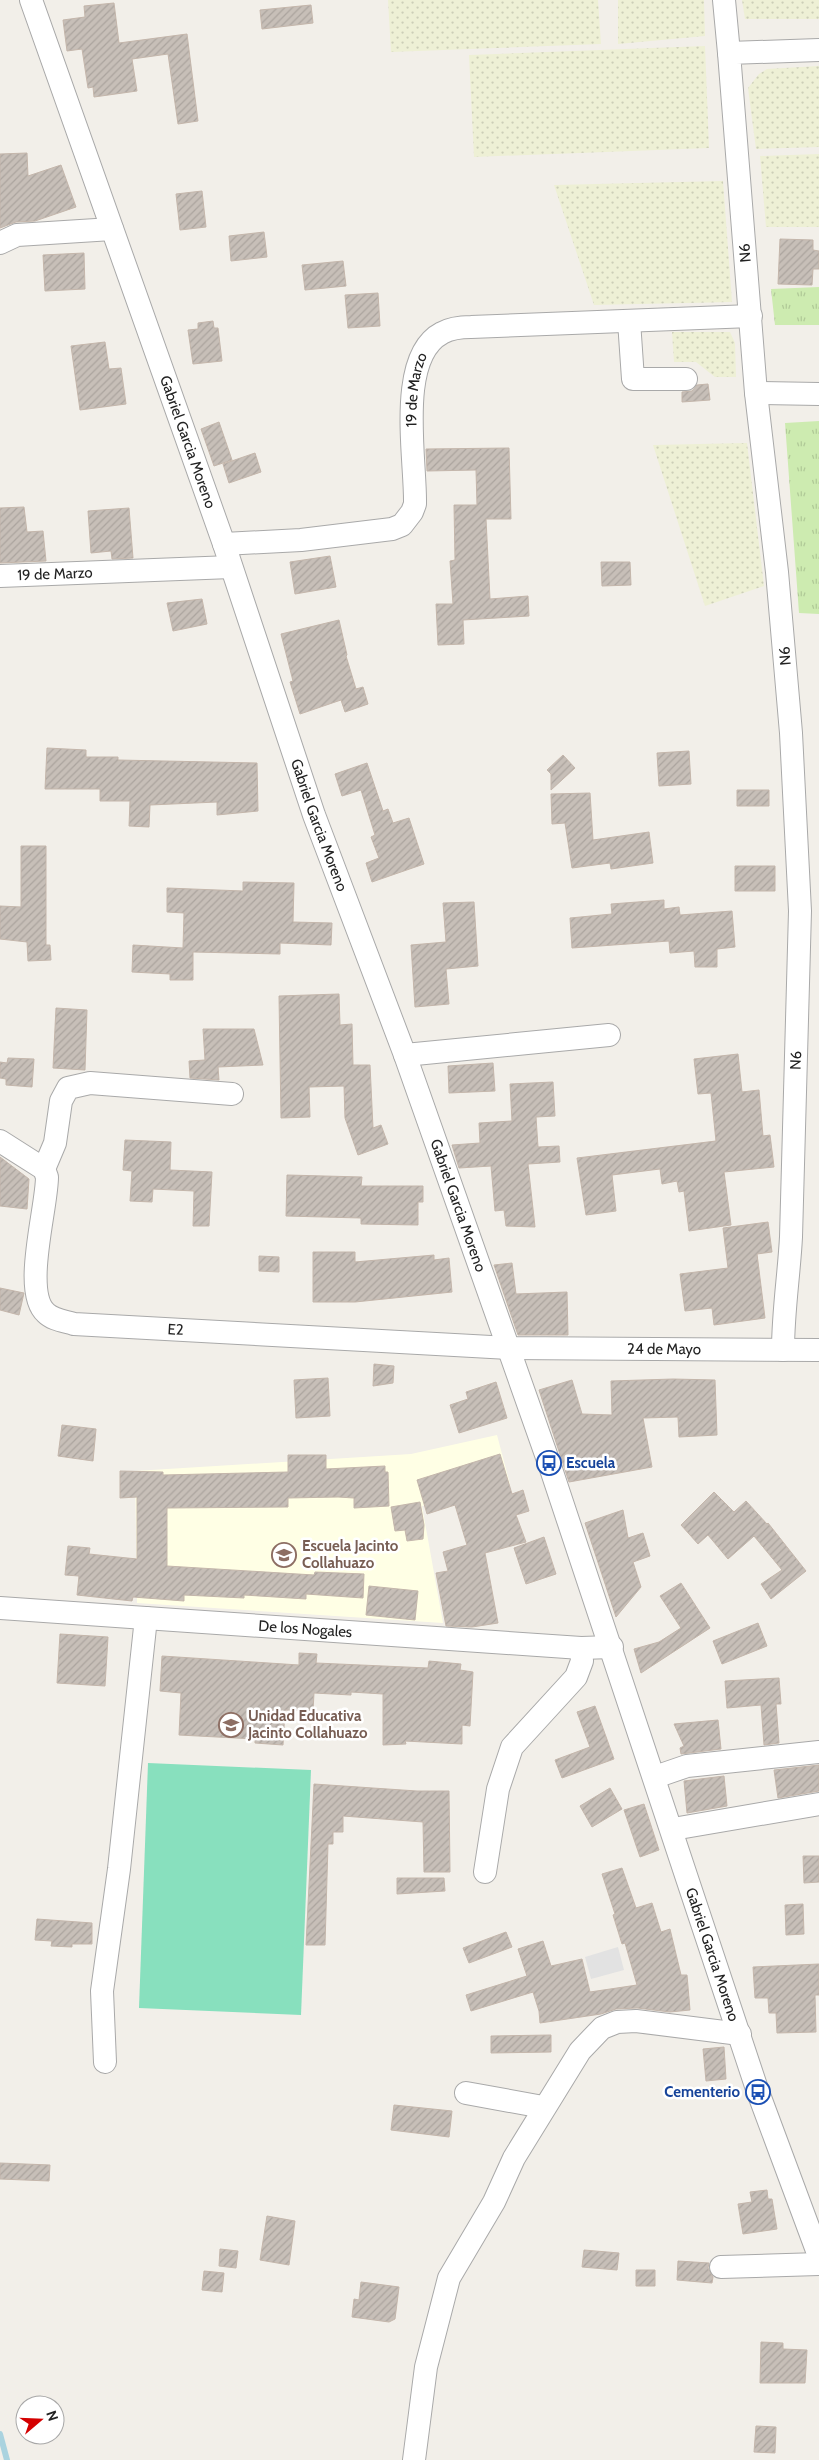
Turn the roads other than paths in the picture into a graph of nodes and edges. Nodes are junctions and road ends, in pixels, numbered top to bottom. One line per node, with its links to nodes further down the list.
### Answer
1 (31, 0): 5 (street, Gabriel Garcia Moreno)
2 (724, 0): 4 (street, N6)
3 (819, 50): 4 (street)
4 (729, 53): 7 (street, N6)
5 (112, 229): 6 (street); 12 (street, Gabriel Garcia Moreno)
6 (0, 243)
7 (751, 316): 8 (street, 19 de Marzo); 10 (street, N6)
8 (629, 321): 9 (street); 12 (street, 19 de Marzo)
9 (686, 379)
10 (756, 393): 11 (street); 21 (street, N6)
11 (819, 394)
12 (224, 544): 13 (street, Gabriel Garcia Moreno)
13 (231, 567): 14 (street, 19 de Marzo); 16 (street, Gabriel Garcia Moreno)
14 (0, 576)
15 (609, 1035): 16 (street)
16 (405, 1055): 20 (street, Gabriel Garcia Moreno)
17 (232, 1094): 19 (street)
18 (0, 1141): 19 (street)
19 (44, 1169): 20 (street, E2)
20 (509, 1348): 21 (street, 24 de Mayo); 26 (street, Gabriel Garcia Moreno)
21 (783, 1350): 22 (street, 24 de Mayo)
22 (816, 1355)
23 (0, 1608): 24 (street, De los Nogales)
24 (146, 1618): 25 (street, De los Nogales); 33 (street)
25 (581, 1648): 26 (street, De los Nogales); 31 (street)
26 (613, 1650): 28 (street, Gabriel Garcia Moreno)
27 (819, 1752): 28 (street)
28 (655, 1777): 30 (street, Gabriel Garcia Moreno)
29 (819, 1804): 30 (street)
30 (672, 1829): 32 (street, Gabriel Garcia Moreno)
31 (485, 1872)
32 (740, 2034): 35 (street); 36 (street, Gabriel Garcia Moreno)
33 (105, 2062)
34 (466, 2093): 35 (street)
35 (543, 2107): 38 (street)
36 (818, 2253): 37 (street)
37 (720, 2267)
38 (414, 2460)

